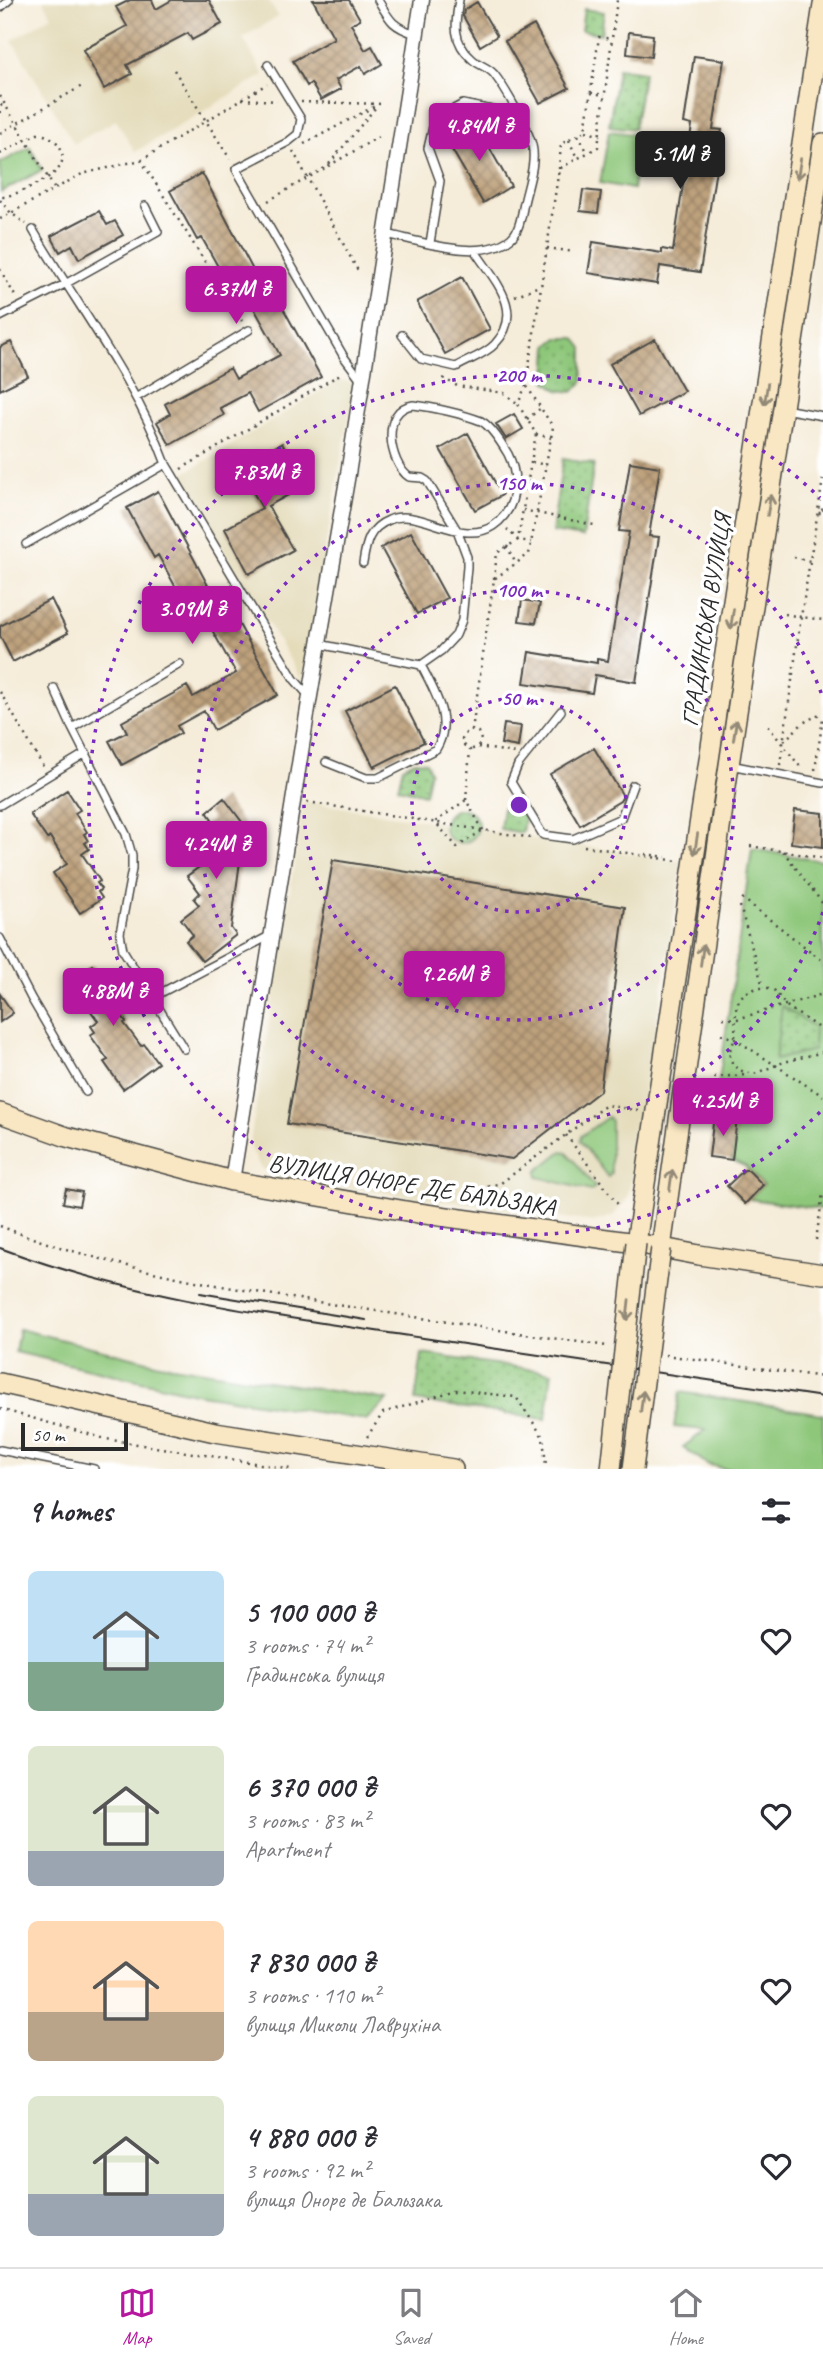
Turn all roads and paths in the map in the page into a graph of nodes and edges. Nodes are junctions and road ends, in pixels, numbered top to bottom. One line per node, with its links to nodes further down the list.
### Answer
1 (9, 0): 7 (lane)
2 (378, 0): 8 (lane)
3 (422, 0): 8 (street)
4 (459, 0): 25 (lane)
5 (617, 0): 9 (path)
6 (823, 5): 166 (street, ГРАДИНСЬКА ВУЛИЦЯ, one-way to 166)
7 (0, 8)
8 (416, 34): 50 (street)
9 (612, 39): 14 (path); 15 (path)
10 (268, 65): 12 (lane)
11 (174, 70): 22 (path)
12 (277, 78): 17 (path); 18 (lane)
13 (82, 86): 23 (path)
14 (590, 93): 15 (path); 24 (path)
15 (605, 94): 29 (path)
16 (1, 98): 21 (path); 23 (path)
17 (242, 99): 18 (path); 22 (path)
18 (291, 102): 20 (path); 32 (lane)
19 (385, 104): 20 (path)
20 (378, 105): 34 (path); 39 (path)
21 (0, 113)
22 (206, 120): 38 (path); 40 (path)
23 (17, 123): 26 (path); 30 (path)
24 (585, 131): 27 (path); 29 (path)
25 (527, 132): 51 (lane); 53 (lane)
26 (0, 133)
27 (578, 135): 31 (path); 35 (path)
28 (380, 136): 39 (path)
29 (600, 136): 35 (path)
30 (27, 140): 36 (path); 42 (path); 42 (path)
31 (569, 140): 37 (path); 41 (path)
32 (288, 142): 34 (path); 40 (lane)
33 (823, 143): 70 (street, ГРАДИНСЬКА ВУЛИЦЯ)
34 (292, 150): 43 (path)
35 (588, 152): 37 (path)
36 (0, 154)
37 (577, 158): 41 (path)
38 (141, 160)
39 (327, 167): 43 (path)
40 (236, 169): 46 (lane)
41 (559, 169): 52 (path)
42 (47, 177): 44 (path); 47 (path)
43 (309, 178): 46 (path); 56 (path)
44 (0, 198): 47 (path)
45 (145, 206): 57 (lane)
46 (258, 207): 66 (lane)
47 (11, 212): 48 (path); 49 (path)
48 (0, 219)
49 (33, 230): 57 (lane)
50 (386, 234): 51 (lane); 66 (street)
51 (430, 243): 53 (lane)
52 (547, 247): 54 (path); 58 (path)
53 (475, 251): 59 (lane)
54 (574, 252)
55 (0, 268): 60 (path)
56 (358, 271)
57 (65, 284): 60 (lane); 67 (lane)
58 (541, 285): 59 (path); 69 (path)
59 (507, 300): 63 (lane)
60 (21, 307): 61 (lane)
61 (0, 317)
62 (248, 330): 67 (lane)
63 (402, 335)
64 (342, 373): 78 (path)
65 (443, 378): 68 (path)
66 (363, 382): 99 (street)
67 (137, 397): 76 (lane)
68 (518, 404)
69 (541, 408): 72 (path); 74 (path)
70 (784, 409): 71 (lane); 118 (street, ГРАДИНСЬКА ВУЛИЦЯ, one-way to 70)
71 (823, 416)
72 (527, 419)
73 (536, 434): 74 (path)
74 (551, 438): 77 (path)
75 (531, 462): 77 (path)
76 (166, 464): 78 (lane); 90 (lane)
77 (546, 465): 81 (path)
78 (172, 474): 104 (lane)
79 (823, 479): 85 (path)
80 (528, 482): 81 (path)
81 (542, 485): 84 (path)
82 (523, 510): 84 (path)
83 (823, 511): 85 (path)
84 (537, 513): 87 (path); 89 (path)
85 (818, 513): 93 (path)
86 (500, 522): 88 (lane); 88 (lane); 89 (path)
87 (594, 525)
88 (457, 530): 94 (lane); 101 (lane)
89 (531, 542): 95 (path)
90 (26, 544)
91 (507, 546): 95 (path)
92 (794, 556): 93 (path)
93 (810, 561): 97 (path)
94 (363, 563)
95 (516, 564): 110 (path)
96 (785, 614): 97 (path)
97 (801, 617): 98 (path); 111 (path)
98 (823, 620)
99 (319, 644): 101 (lane); 104 (street)
100 (180, 664): 109 (lane)
101 (421, 665): 117 (lane)
102 (54, 688): 109 (lane)
103 (0, 692): 120 (path)
104 (310, 696): 138 (street)
105 (561, 712): 116 (lane)
106 (823, 712): 111 (path)
107 (823, 718): 121 (path)
108 (768, 726): 112 (path)
109 (72, 728): 115 (lane)
110 (472, 730): 113 (path); 114 (path)
111 (783, 741): 112 (path)
112 (783, 746): 119 (path); 121 (path)
113 (478, 747): 114 (path); 116 (path)
114 (470, 750): 124 (path)
115 (86, 753): 120 (lane); 143 (lane)
116 (526, 755): 123 (lane)
117 (326, 762)
118 (729, 765): 119 (lane); 167 (street, ГРАДИНСЬКА ВУЛИЦЯ, one-way to 118)
119 (779, 775): 121 (lane)
120 (48, 776): 126 (lane)
121 (814, 782): 122 (lane)
122 (823, 783)
123 (633, 785)
124 (466, 800)
125 (304, 801): 127 (path)
126 (0, 805)
127 (435, 822): 128 (path); 128 (path)
128 (483, 830): 129 (path)
129 (535, 838)
130 (575, 845): 134 (path)
131 (750, 846): 132 (path)
132 (783, 852): 133 (path); 136 (path)
133 (823, 858)
134 (683, 862)
135 (741, 898): 140 (path)
136 (823, 904)
137 (740, 906): 141 (path)
138 (272, 934): 143 (lane); 160 (street)
139 (0, 939): 155 (lane)
140 (823, 961)
141 (763, 987): 144 (path); 146 (path)
142 (823, 994): 144 (path)
143 (151, 998): 150 (lane)
144 (785, 1005): 146 (path); 147 (path)
145 (723, 1018): 146 (path)
146 (737, 1019): 149 (path)
147 (823, 1031)
148 (721, 1034): 149 (path)
149 (735, 1039): 152 (path); 153 (path)
150 (184, 1049)
151 (823, 1052): 152 (path)
152 (776, 1066): 153 (path); 156 (path)
153 (754, 1074): 154 (path)
154 (714, 1077)
155 (86, 1093)
156 (823, 1096)
157 (638, 1111): 159 (path)
158 (0, 1113): 160 (street, ВУЛИЦЯ ОНОРЕ ДЕ БАЛЬЗАКА)
159 (566, 1135): 161 (path); 163 (path)
160 (232, 1181): 166 (street, ВУЛИЦЯ ОНОРЕ ДЕ БАЛЬЗАКА)
161 (481, 1188)
162 (823, 1193): 165 (path)
163 (619, 1206)
164 (0, 1226): 169 (path)
165 (816, 1240)
166 (636, 1243): 167 (street, ВУЛИЦЯ ОНОРЕ ДЕ БАЛЬЗАКА); 180 (street, ГРАДИНСЬКА ВУЛИЦЯ, one-way to 180, bridge)
167 (661, 1248): 168 (street, ВУЛИЦЯ ОНОРЕ ДЕ БАЛЬЗАКА); 181 (street, ГРАДИНСЬКА ВУЛИЦЯ, one-way to 167, bridge)
168 (823, 1275)
169 (611, 1347)
170 (664, 1354): 171 (path)
171 (823, 1377)
172 (0, 1382): 179 (street)
173 (0, 1409): 178 (path)
174 (367, 1437): 176 (path)
175 (0, 1450): 177 (lane)
176 (546, 1465)
177 (94, 1469)
178 (291, 1469)
179 (453, 1469)
180 (611, 1469)
181 (633, 1469)

